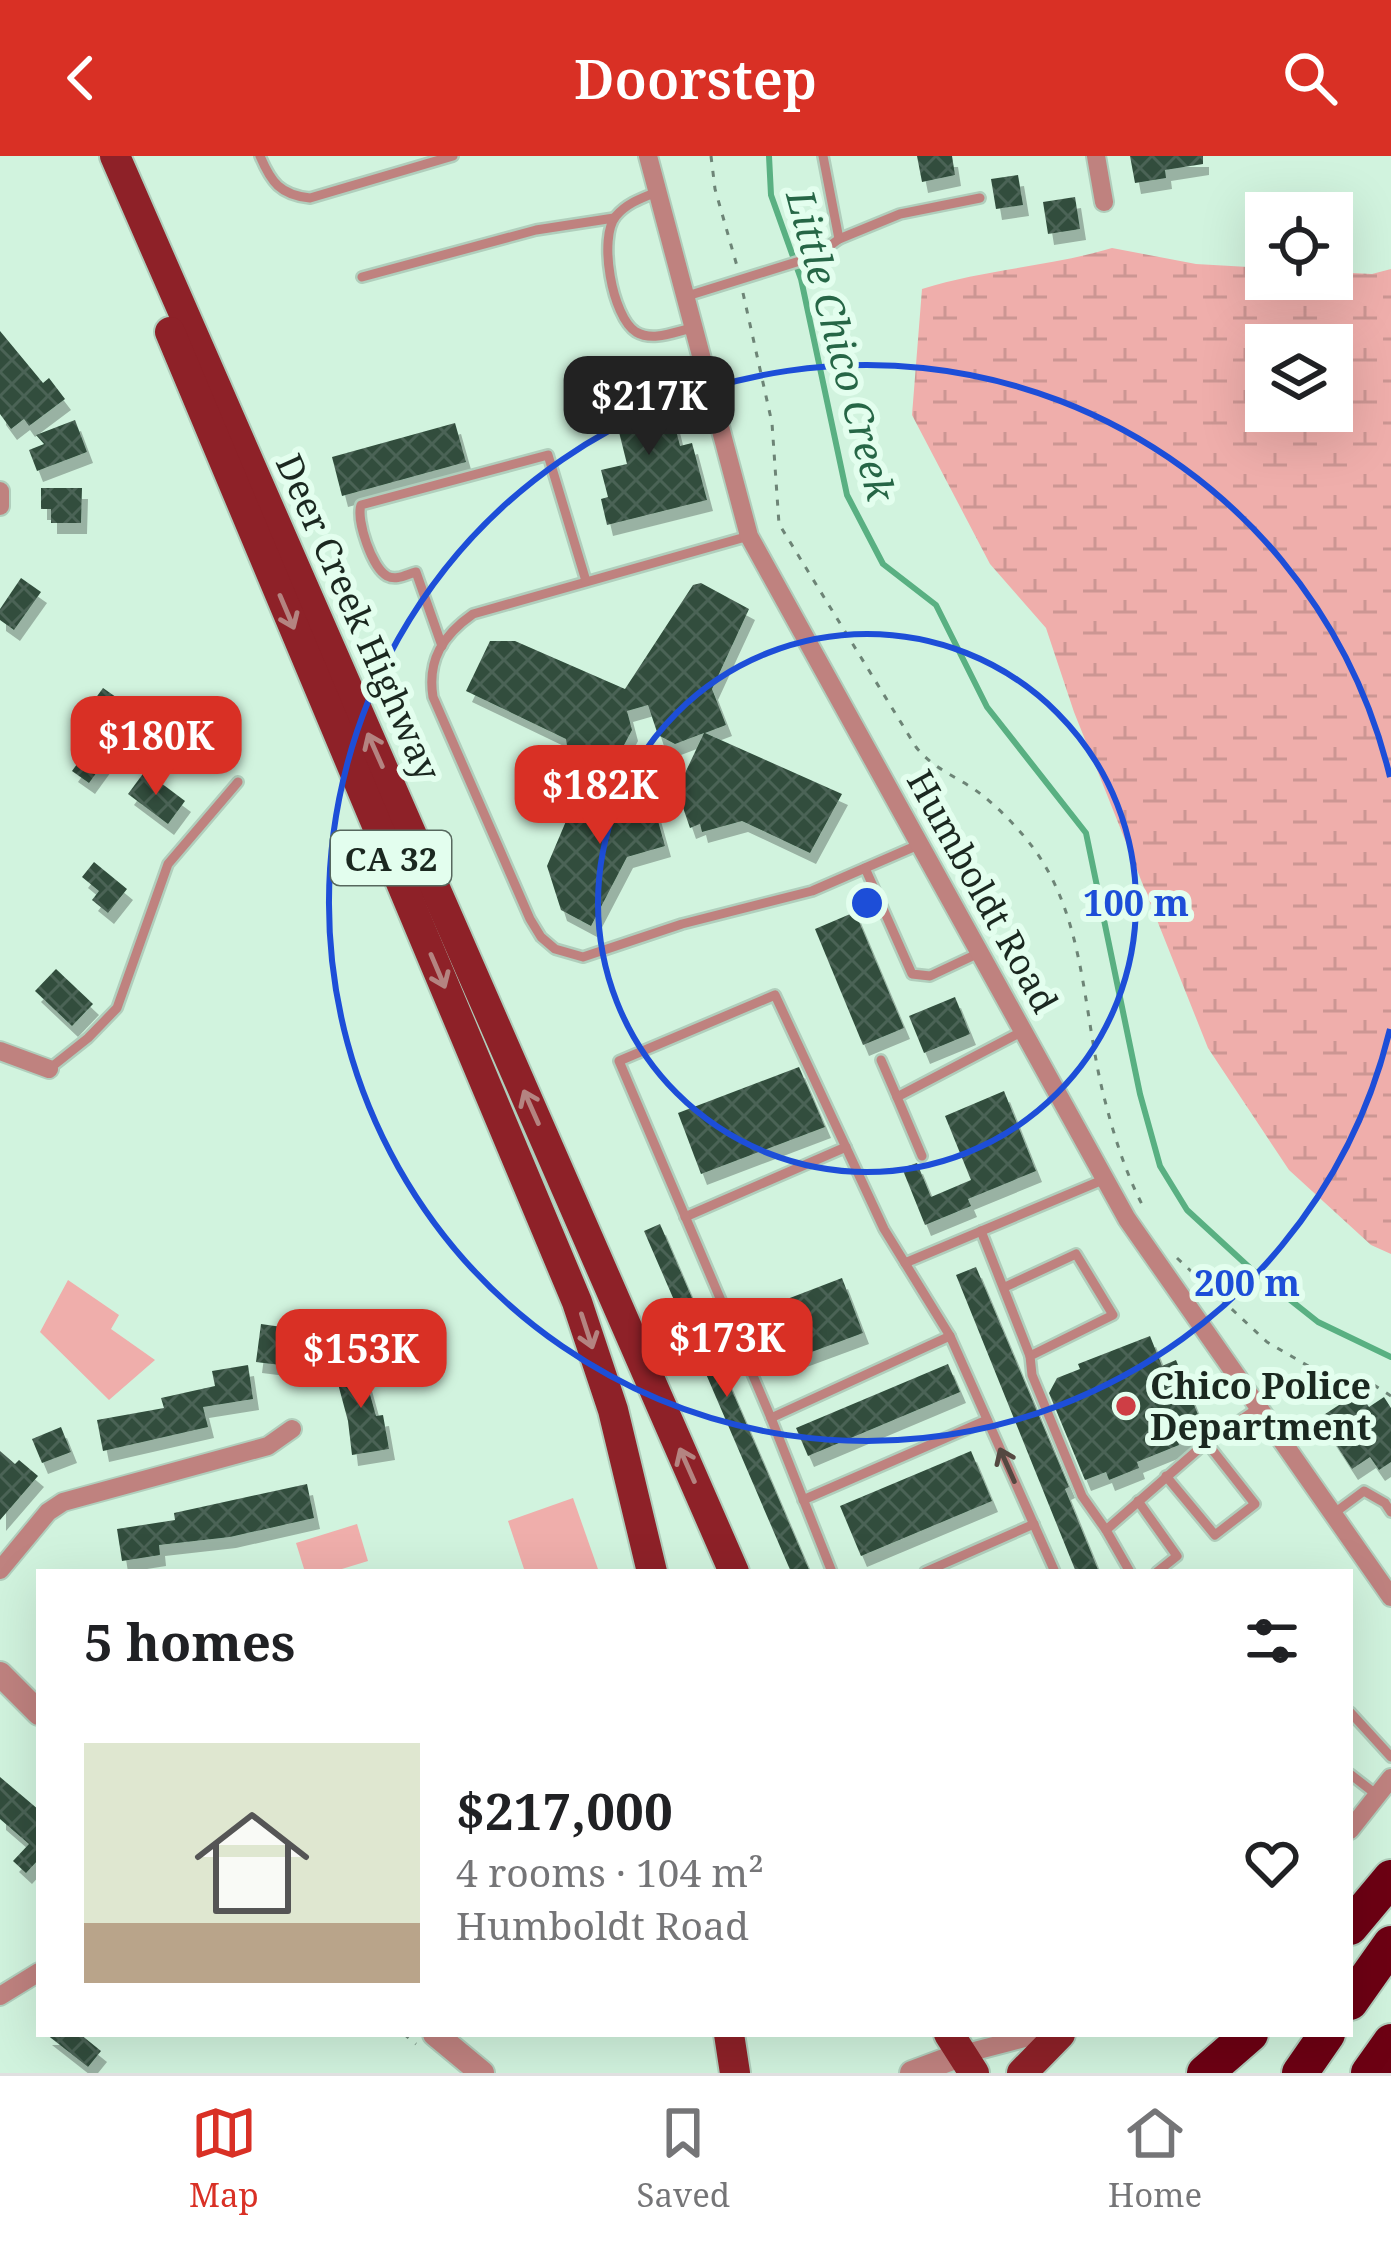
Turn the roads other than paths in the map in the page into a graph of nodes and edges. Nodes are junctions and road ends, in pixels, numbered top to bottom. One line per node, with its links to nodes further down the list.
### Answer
1 (93, 156): 51 (main road, Deer Creek Highway / CA 32, one-way to 51)
2 (115, 156): 52 (main road, Deer Creek Highway / CA 32, one-way to 2)
3 (260, 156): 4 (lane)
4 (453, 156)
5 (648, 156): 8 (street, Humboldt Road)
6 (823, 156): 12 (lane)
7 (1096, 156): 10 (street)
8 (657, 192): 11 (lane); 14 (street, Humboldt Road)
9 (980, 198): 12 (lane)
10 (1104, 202)
11 (614, 218): 13 (lane); 15 (lane)
12 (839, 239): 14 (lane)
13 (362, 278)
14 (684, 297): 15 (street, Humboldt Road)
15 (692, 328): 18 (street, Humboldt Road)
16 (0, 491): 17 (street)
17 (0, 506)
18 (749, 536): 19 (lane); 22 (street, Humboldt Road)
19 (586, 581): 20 (lane); 20 (lane)
20 (442, 646): 23 (lane)
21 (238, 782): 28 (lane)
22 (919, 844): 23 (lane); 24 (street, Humboldt Road)
23 (865, 868): 24 (lane)
24 (980, 952): 25 (street, Humboldt Road)
25 (1023, 1031): 29 (lane); 32 (street, Humboldt Road)
26 (0, 1051): 28 (street)
27 (880, 1060): 29 (lane)
28 (49, 1069)
29 (897, 1097): 31 (lane)
30 (846, 1147): 33 (lane); 33 (lane); 35 (lane)
31 (922, 1156)
32 (1105, 1179): 34 (lane); 39 (street, Humboldt Road)
33 (685, 1217): 40 (lane)
34 (981, 1231): 35 (lane); 36 (lane)
35 (905, 1263): 37 (lane)
36 (1005, 1287): 38 (lane); 38 (lane)
37 (950, 1336): 40 (lane); 41 (lane)
38 (1030, 1356): 50 (lane)
39 (1258, 1408): 43 (lane); 48 (street, Humboldt Road)
40 (771, 1418): 45 (lane)
41 (987, 1420): 45 (lane); 49 (lane, one-way to 41)
42 (292, 1429): 58 (street)
43 (1208, 1443): 44 (lane); 44 (lane)
44 (1166, 1476): 46 (lane)
45 (803, 1500): 53 (lane)
46 (1138, 1501): 50 (lane); 57 (lane)
47 (1389, 1504): 48 (lane)
48 (1333, 1514): 59 (street, Humboldt Road)
49 (1034, 1524): 54 (lane); 55 (lane)
50 (1106, 1530): 56 (lane)
51 (651, 1569)
52 (733, 1569)
53 (831, 1569)
54 (932, 1569)
55 (1054, 1569)
56 (1128, 1569)
57 (1160, 1569)
58 (0, 1570)
59 (1391, 1597)
60 (0, 1674): 61 (street)
61 (36, 1710)
62 (1353, 1715): 63 (lane)
63 (1391, 1757)
64 (1353, 1776): 66 (lane)
65 (1391, 1778): 66 (street)
66 (1377, 1795): 67 (street)
67 (1353, 1825)
68 (1391, 1878): 69 (highway)
69 (1353, 1923)
70 (1391, 1944): 73 (highway)
71 (36, 1974): 72 (street)
72 (0, 1996)
73 (1353, 1998)
74 (439, 2037): 82 (street)
75 (729, 2037): 83 (main road)
76 (1033, 2037): 81 (street)
77 (1040, 2037): 85 (main road)
78 (1247, 2037): 86 (highway)
79 (1326, 2037): 87 (highway)
80 (1391, 2042): 88 (highway)
81 (962, 2054): 84 (street)
82 (482, 2073)
83 (735, 2073)
84 (912, 2073)
85 (1022, 2073)
86 (1205, 2073)
87 (1300, 2073)
88 (1369, 2073)

